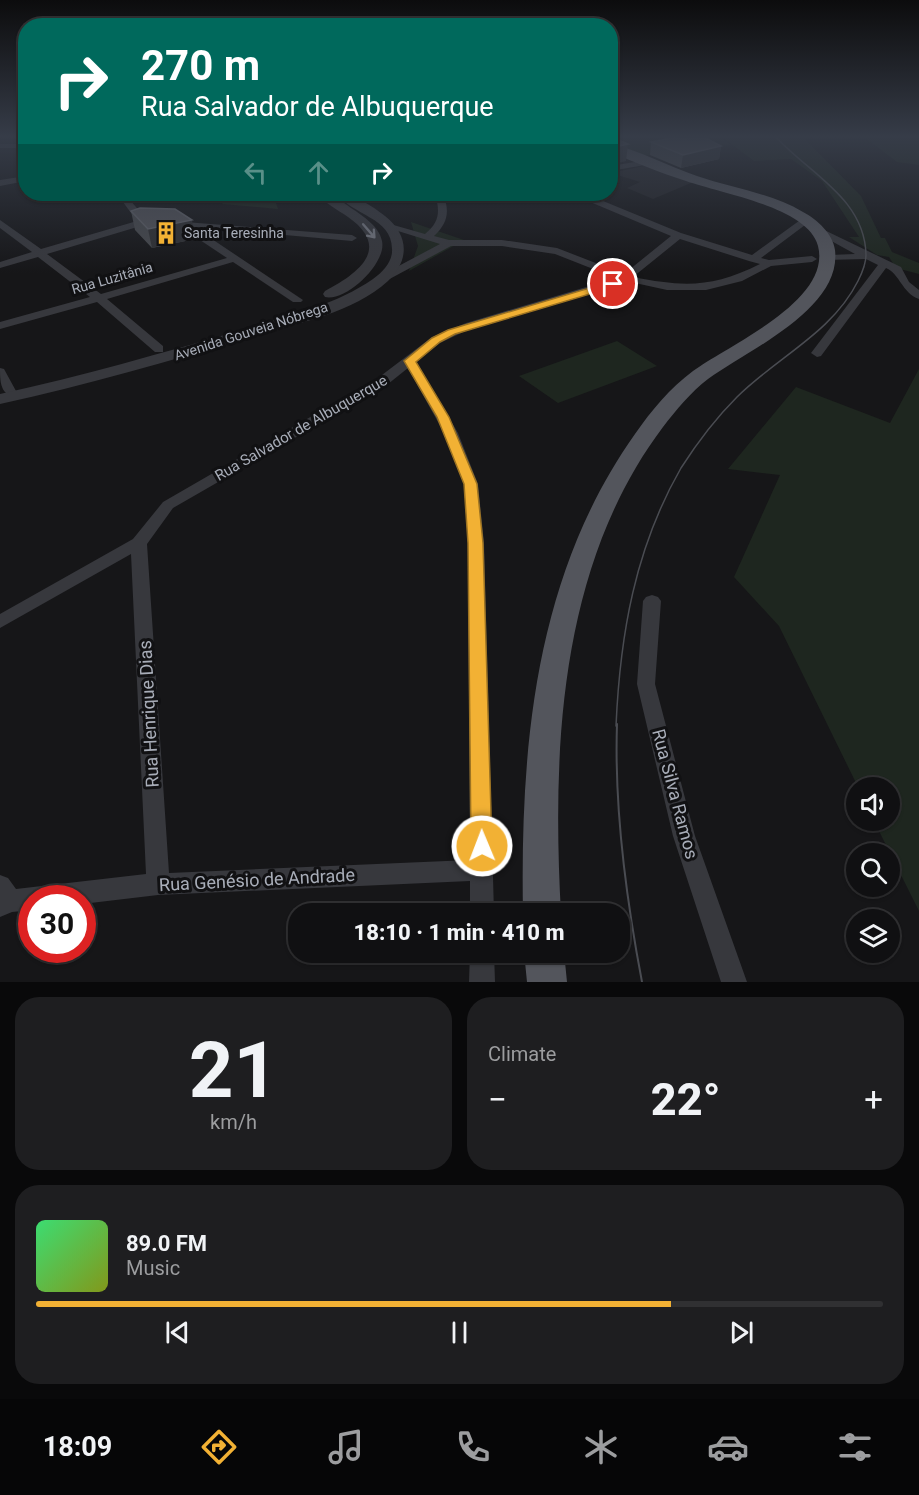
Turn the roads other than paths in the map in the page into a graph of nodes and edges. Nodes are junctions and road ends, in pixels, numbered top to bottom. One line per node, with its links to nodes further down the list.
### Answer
1 (700, 182): 7 (main road)
2 (126, 201): 8 (street)
3 (333, 201): 31 (street, Avenida Gouveia Nóbrega, one-way to 31)
4 (353, 201): 11 (street)
5 (442, 201): 14 (street)
6 (596, 201): 13 (street)
7 (806, 220): 12 (main road); 21 (street)
8 (143, 222): 10 (street); 17 (street)
9 (0, 223): 17 (street)
10 (181, 223): 15 (street); 20 (street)
11 (390, 227): 14 (street); 26 (street, Avenida Gouveia Nóbrega)
12 (818, 230): 18 (street); 19 (main road)
13 (678, 235): 21 (street); 25 (street)
14 (427, 237): 16 (street)
15 (352, 238)
16 (450, 243): 25 (street); 26 (street)
17 (37, 253): 23 (street); 28 (street)
18 (867, 256): 19 (street); 24 (street)
19 (820, 258): 22 (street); 43 (main road)
20 (233, 259): 28 (street, Rua Luzitânia); 29 (street)
21 (753, 259): 22 (street)
22 (770, 263): 25 (street)
23 (0, 264)
24 (889, 266): 27 (street); 32 (street)
25 (625, 278): 33 (street, Rua Salvador de Albuquerque)
26 (380, 280): 35 (street, Avenida Gouveia Nóbrega)
27 (919, 296)
28 (98, 297): 30 (street, Rua Luzitânia); 31 (street)
29 (297, 300)
30 (0, 326)
31 (159, 349): 35 (street)
32 (817, 353)
33 (410, 361): 36 (street, Rua Salvador de Albuquerque); 39 (street)
34 (0, 372): 35 (street)
35 (3, 394)
36 (139, 543): 38 (street, Rua Salvador de Albuquerque); 40 (street, Rua Henrique Dias)
37 (652, 601): 48 (street, Rua Silva Ramos)
38 (0, 622)
39 (482, 870): 40 (street, Rua Genésio de Andrade); 42 (street)
40 (158, 884): 41 (street, Rua Genésio de Andrade)
41 (15, 898)
42 (482, 903)
43 (541, 903)
44 (482, 963): 46 (street)
45 (545, 963): 47 (main road)
46 (482, 982)
47 (547, 982)
48 (734, 982)

